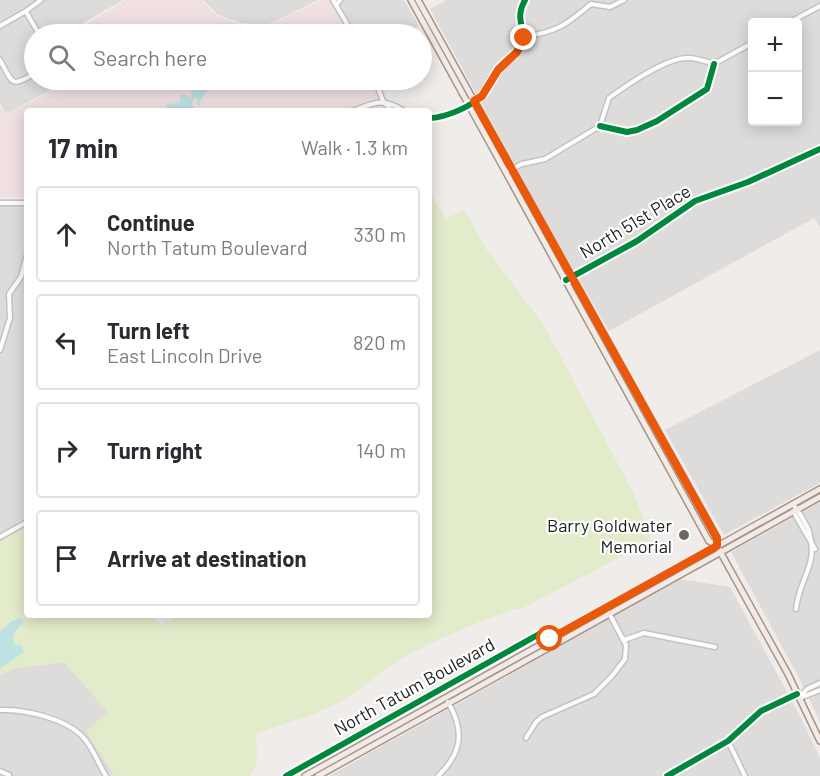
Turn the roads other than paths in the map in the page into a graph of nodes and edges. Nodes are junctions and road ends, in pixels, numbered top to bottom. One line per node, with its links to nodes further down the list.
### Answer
1 (41, 0): 9 (street)
2 (411, 0): 13 (main road)
3 (418, 0): 14 (main road)
4 (525, 0): 17 (street)
5 (624, 0): 7 (street)
6 (336, 1): 12 (street)
7 (589, 2): 17 (street)
8 (820, 6): 10 (street)
9 (26, 11): 11 (street); 15 (street)
10 (798, 18)
11 (33, 24)
12 (348, 24)
13 (427, 24)
14 (428, 24)
15 (0, 26)
16 (432, 32): 24 (main road)
17 (524, 38): 24 (street)
18 (748, 46): 20 (street)
19 (0, 60): 21 (street)
20 (714, 64): 29 (street); 29 (street)
21 (24, 80)
22 (379, 90): 23 (street)
23 (383, 101): 25 (street); 26 (street); 27 (street)
24 (471, 103): 28 (street); 31 (main road)
25 (361, 108)
26 (389, 108)
27 (399, 108)
28 (432, 118)
29 (600, 126): 31 (street)
30 (820, 149): 35 (street, North 51st Place)
31 (509, 170): 35 (main road)
32 (0, 203): 33 (street)
33 (24, 203)
34 (24, 266): 36 (street)
35 (569, 278): 43 (main road)
36 (0, 350)
37 (820, 489): 39 (main road, North Tatum Boulevard)
38 (820, 497): 40 (main road, North Tatum Boulevard)
39 (792, 504): 40 (street); 43 (main road, North Tatum Boulevard)
40 (795, 510): 44 (main road, North Tatum Boulevard); 45 (street)
41 (24, 524): 42 (street)
42 (0, 537)
43 (717, 546): 44 (main road); 46 (main road, North Tatum Boulevard)
44 (721, 552): 46 (main road, North Tatum Boulevard); 53 (main road)
45 (796, 609)
46 (608, 611): 47 (main road, North Tatum Boulevard); 48 (street); 49 (main road, North Tatum Boulevard)
47 (550, 639): 49 (street); 54 (main road, North Tatum Boulevard); 62 (street, North Tatum Boulevard)
48 (624, 640): 50 (street); 56 (street)
49 (554, 645): 54 (main road, North Tatum Boulevard)
50 (715, 647)
51 (820, 684): 53 (street)
52 (820, 690): 53 (street)
53 (798, 696): 57 (street); 58 (main road)
54 (447, 700): 63 (main road, North Tatum Boulevard); 64 (main road, North Tatum Boulevard); 65 (street)
55 (0, 710): 61 (street)
56 (526, 738)
57 (728, 741): 66 (street); 67 (street)
58 (820, 741)
59 (0, 771): 60 (street)
60 (9, 775)
61 (106, 776)
62 (286, 776)
63 (304, 776)
64 (318, 776)
65 (438, 776)
66 (668, 776)
67 (745, 776)

